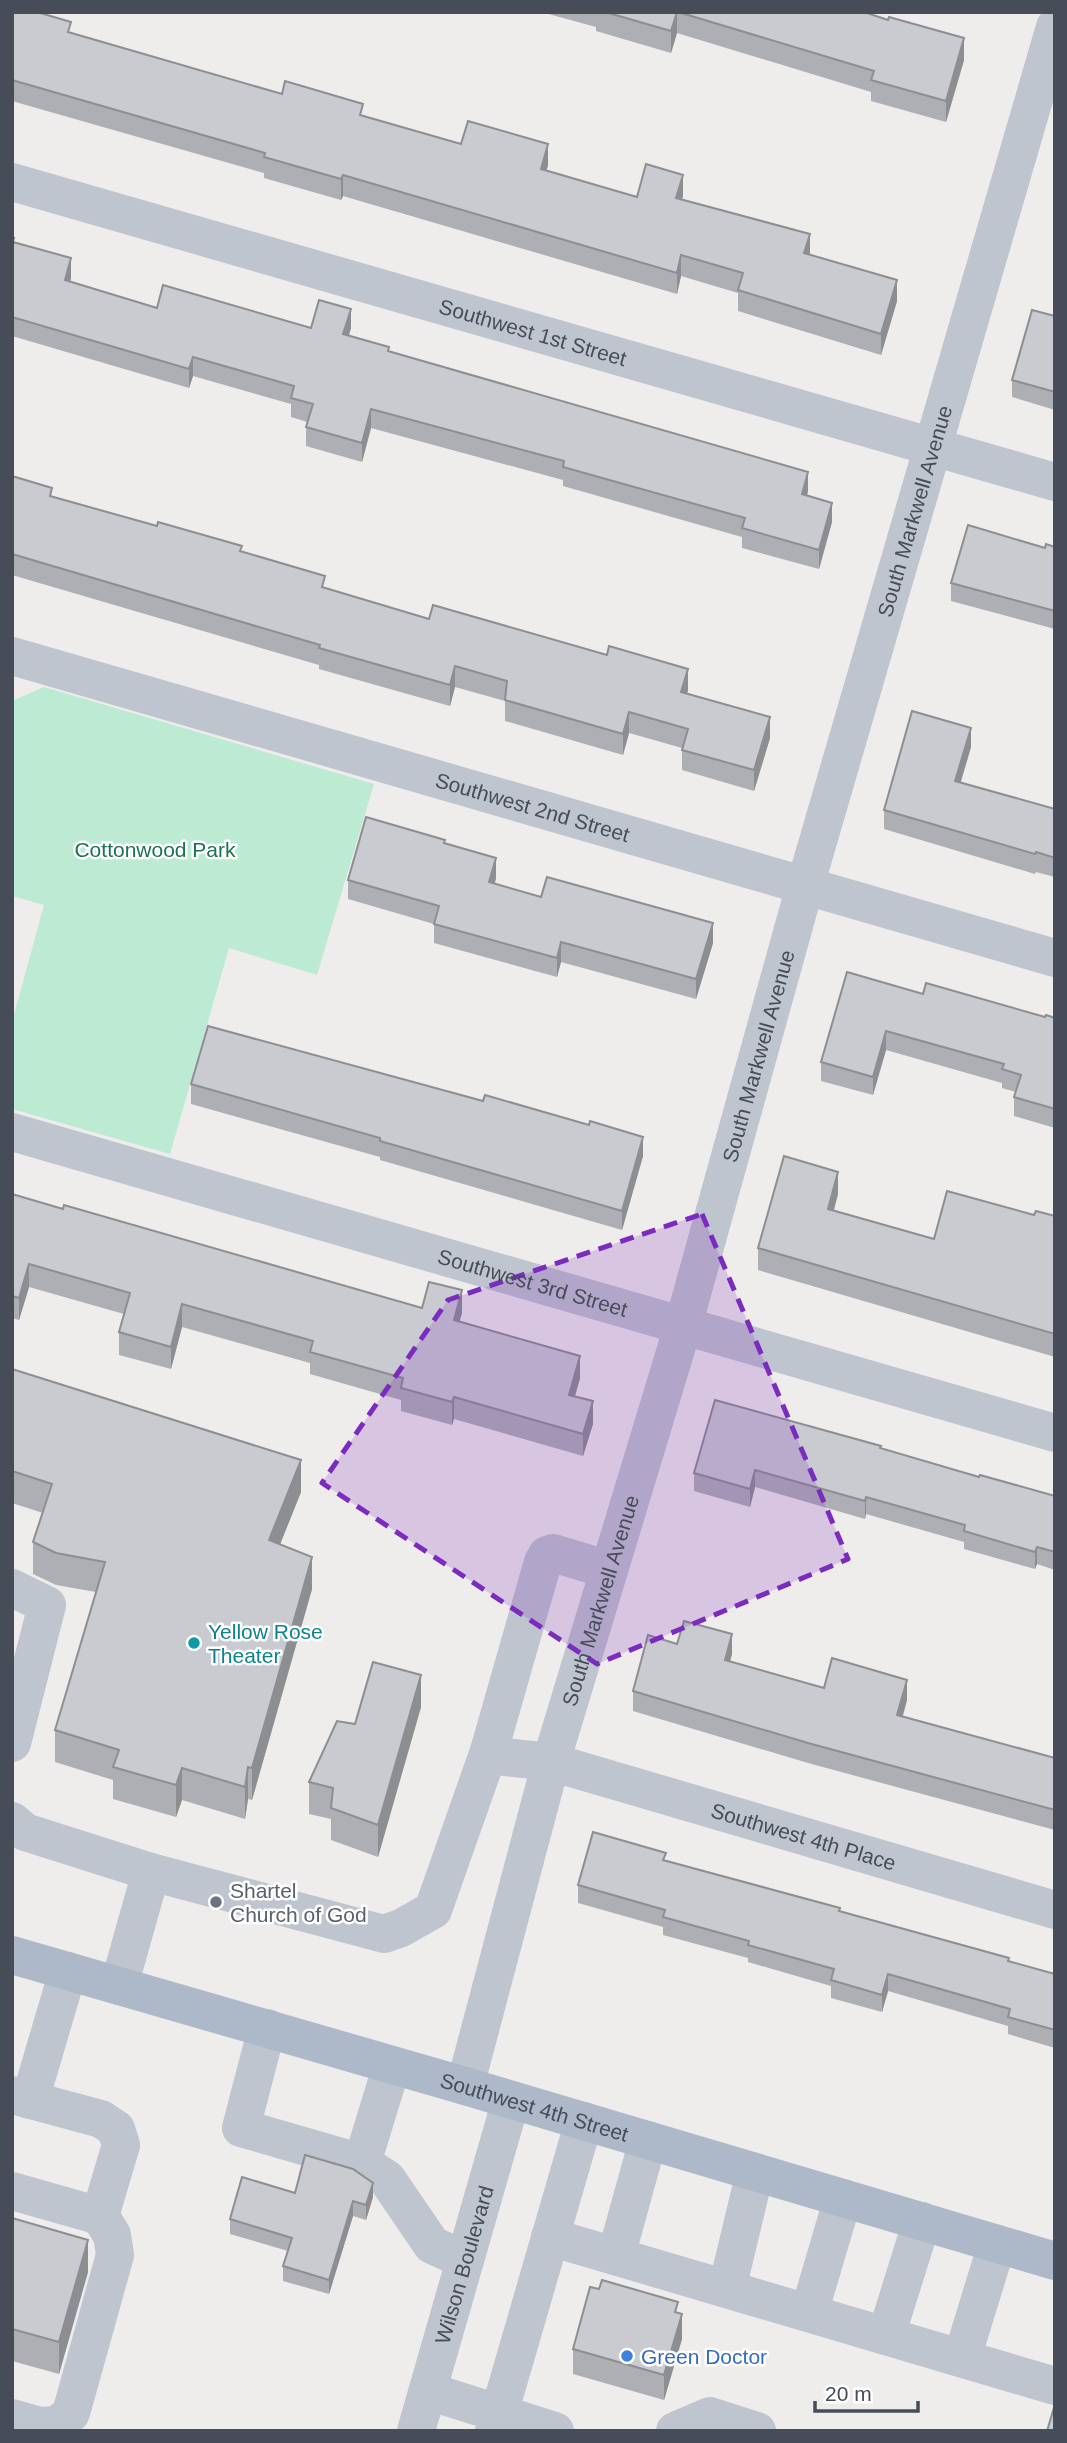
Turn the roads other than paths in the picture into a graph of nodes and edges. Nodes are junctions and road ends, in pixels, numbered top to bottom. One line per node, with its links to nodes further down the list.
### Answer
1 (1055, 27): 3 (street, South Markwell Avenue)
2 (12, 182): 3 (street, Southwest 1st Street)
3 (932, 447): 4 (street, Southwest 1st Street); 6 (street, South Markwell Avenue)
4 (1055, 482)
5 (12, 656): 6 (street, Southwest 2nd Street)
6 (806, 886): 7 (street, Southwest 2nd Street); 9 (street, South Markwell Avenue)
7 (1055, 958)
8 (12, 1132): 9 (street, Southwest 3rd Street)
9 (683, 1326): 10 (street, Southwest 3rd Street); 11 (street, South Markwell Avenue)
10 (1055, 1433)
11 (609, 1570): 14 (street); 15 (street, South Markwell Avenue)
12 (12, 1588): 13 (street)
13 (12, 1743)
14 (489, 1751): 15 (street, Southwest 4th Place); 17 (street)
15 (551, 1762): 18 (street, Southwest 4th Place); 24 (street, South Markwell Avenue)
16 (12, 1821): 17 (street)
17 (151, 1872): 21 (street)
18 (1055, 1910)
19 (12, 1955): 20 (main road, Southwest 4th Street)
20 (68, 1971): 21 (main road, Southwest 4th Street); 25 (street)
21 (119, 1986): 22 (main road, Southwest 4th Street)
22 (267, 2028): 23 (main road, Southwest 4th Street); 29 (street)
23 (392, 2065): 24 (main road, Southwest 4th Street); 29 (street)
24 (465, 2086): 26 (main road, Southwest 4th Street)
25 (21, 2097): 33 (street)
26 (511, 2100): 27 (main road, Southwest 4th Street); 38 (street, Wilson Boulevard)
27 (584, 2121): 28 (main road, Southwest 4th Street); 35 (street)
28 (648, 2140): 30 (main road, Southwest 4th Street); 37 (street)
29 (362, 2163): 38 (street)
30 (755, 2172): 32 (main road, Southwest 4th Street); 40 (street)
31 (12, 2191): 33 (street)
32 (843, 2198): 34 (main road, Southwest 4th Street); 41 (street)
33 (100, 2216): 46 (street)
34 (922, 2221): 36 (main road, Southwest 4th Street); 42 (street)
35 (550, 2237): 37 (street); 47 (street)
36 (997, 2244): 39 (main road, Southwest 4th Street); 43 (street)
37 (616, 2256): 40 (street)
38 (466, 2260): 45 (street, Wilson Boulevard)
39 (1055, 2261)
40 (727, 2288): 41 (street)
41 (809, 2313): 42 (street)
42 (886, 2336): 43 (street)
43 (962, 2358): 44 (street)
44 (1055, 2386)
45 (428, 2391): 47 (street); 48 (street, Wilson Boulevard)
46 (12, 2418)
47 (496, 2421): 49 (street)
48 (416, 2431)
49 (555, 2431)
50 (675, 2431): 51 (street)
51 (757, 2431)

